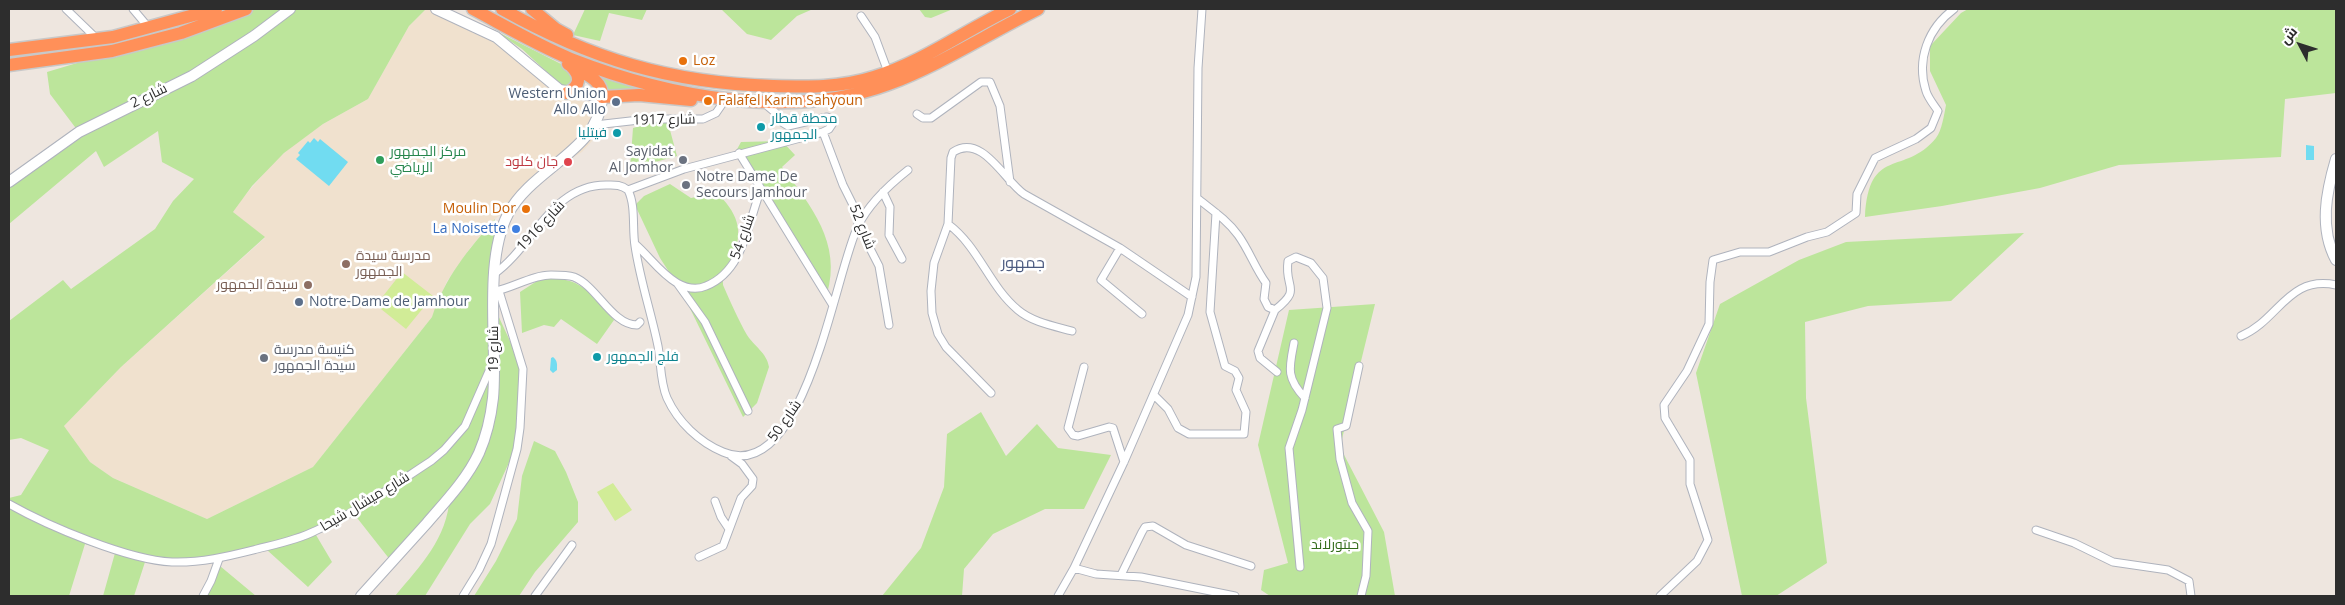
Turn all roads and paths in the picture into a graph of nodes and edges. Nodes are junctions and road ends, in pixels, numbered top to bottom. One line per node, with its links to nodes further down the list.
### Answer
1 (66, 9): 19 (street)
2 (133, 9): 16 (street)
3 (214, 9): 16 (highway)
4 (246, 9): 22 (highway)
5 (290, 9): 37 (main road, شارع 2)
6 (436, 9): 25 (main road)
7 (473, 9): 18 (highway)
8 (502, 9): 21 (highway)
9 (532, 9): 21 (highway)
10 (990, 9): 17 (highway)
11 (1010, 9): 17 (highway)
12 (1038, 9): 29 (highway)
13 (1202, 9): 42 (street)
14 (1954, 9): 91 (street)
15 (861, 16): 24 (street)
16 (150, 28): 19 (highway)
17 (972, 30): 24 (highway)
18 (530, 39): 23 (highway); 27 (highway)
19 (97, 40): 20 (highway)
20 (9, 50)
21 (625, 64): 24 (highway)
22 (9, 65)
23 (571, 66): 25 (highway); 26 (highway)
24 (888, 72)
25 (567, 93): 26 (main road)
26 (602, 97): 27 (highway); 32 (main road, شارع 19)
27 (719, 99): 28 (highway); 32 (street, شارع 1917)
28 (760, 101): 29 (highway); 30 (street)
29 (790, 101): 30 (street)
30 (777, 114): 33 (street)
31 (917, 114): 38 (street)
32 (595, 125): 50 (main road, شارع 19)
33 (823, 132): 34 (street); 45 (street, شارع 52)
34 (739, 153): 39 (street); 40 (street)
35 (2336, 159): 49 (main road)
36 (908, 170): 41 (street, شارع 50)
37 (9, 182)
38 (1010, 182): 44 (street); 47 (street)
39 (760, 189): 51 (street, شارع 54); 55 (street)
40 (628, 190): 46 (street); 50 (street, شارع 1916)
41 (883, 192): 45 (street, شارع 50); 48 (street)
42 (1197, 198): 43 (street); 54 (street)
43 (1216, 213): 56 (street); 68 (street)
44 (948, 224): 60 (street); 67 (street)
45 (858, 225): 55 (street, شارع 50); 59 (street, شارع 52)
46 (634, 243): 51 (street); 71 (street, شارع 50)
47 (1120, 248): 54 (street); 57 (street)
48 (902, 259)
49 (2336, 260)
50 (494, 274): 53 (main road, شارع 19)
51 (677, 283): 70 (street)
52 (2336, 284): 61 (street)
53 (496, 291): 58 (street); 63 (main road, شارع 19); 87 (street)
54 (1192, 297): 68 (street)
55 (832, 304): 71 (street, شارع 50)
56 (1275, 310): 66 (street); 69 (street)
57 (1142, 314)
58 (640, 322)
59 (889, 324)
60 (1072, 331)
61 (2241, 336)
62 (1294, 342): 69 (street)
63 (494, 359): 79 (street, شارع ميشال شيحا); 86 (main road, شارع 19)
64 (1359, 366): 90 (street)
65 (1084, 367): 72 (street)
66 (1277, 372)
67 (991, 393)
68 (1154, 395): 72 (street)
69 (1305, 398): 81 (street)
70 (748, 411)
71 (729, 454): 75 (street)
72 (1124, 462): 82 (street)
73 (716, 501): 75 (street)
74 (9, 504): 79 (street, شارع ميشال شيحا)
75 (730, 529): 78 (street)
76 (2036, 530): 92 (street)
77 (572, 545): 88 (street)
78 (698, 557)
79 (219, 559): 85 (street)
80 (1251, 566): 83 (street)
81 (1300, 567)
82 (1074, 568): 83 (street); 84 (street)
83 (1121, 575): 89 (street)
84 (1061, 594)
85 (203, 596)
86 (361, 596)
87 (463, 596)
88 (535, 596)
89 (1235, 596)
90 (1361, 596)
91 (1660, 596)
92 (2191, 596)

